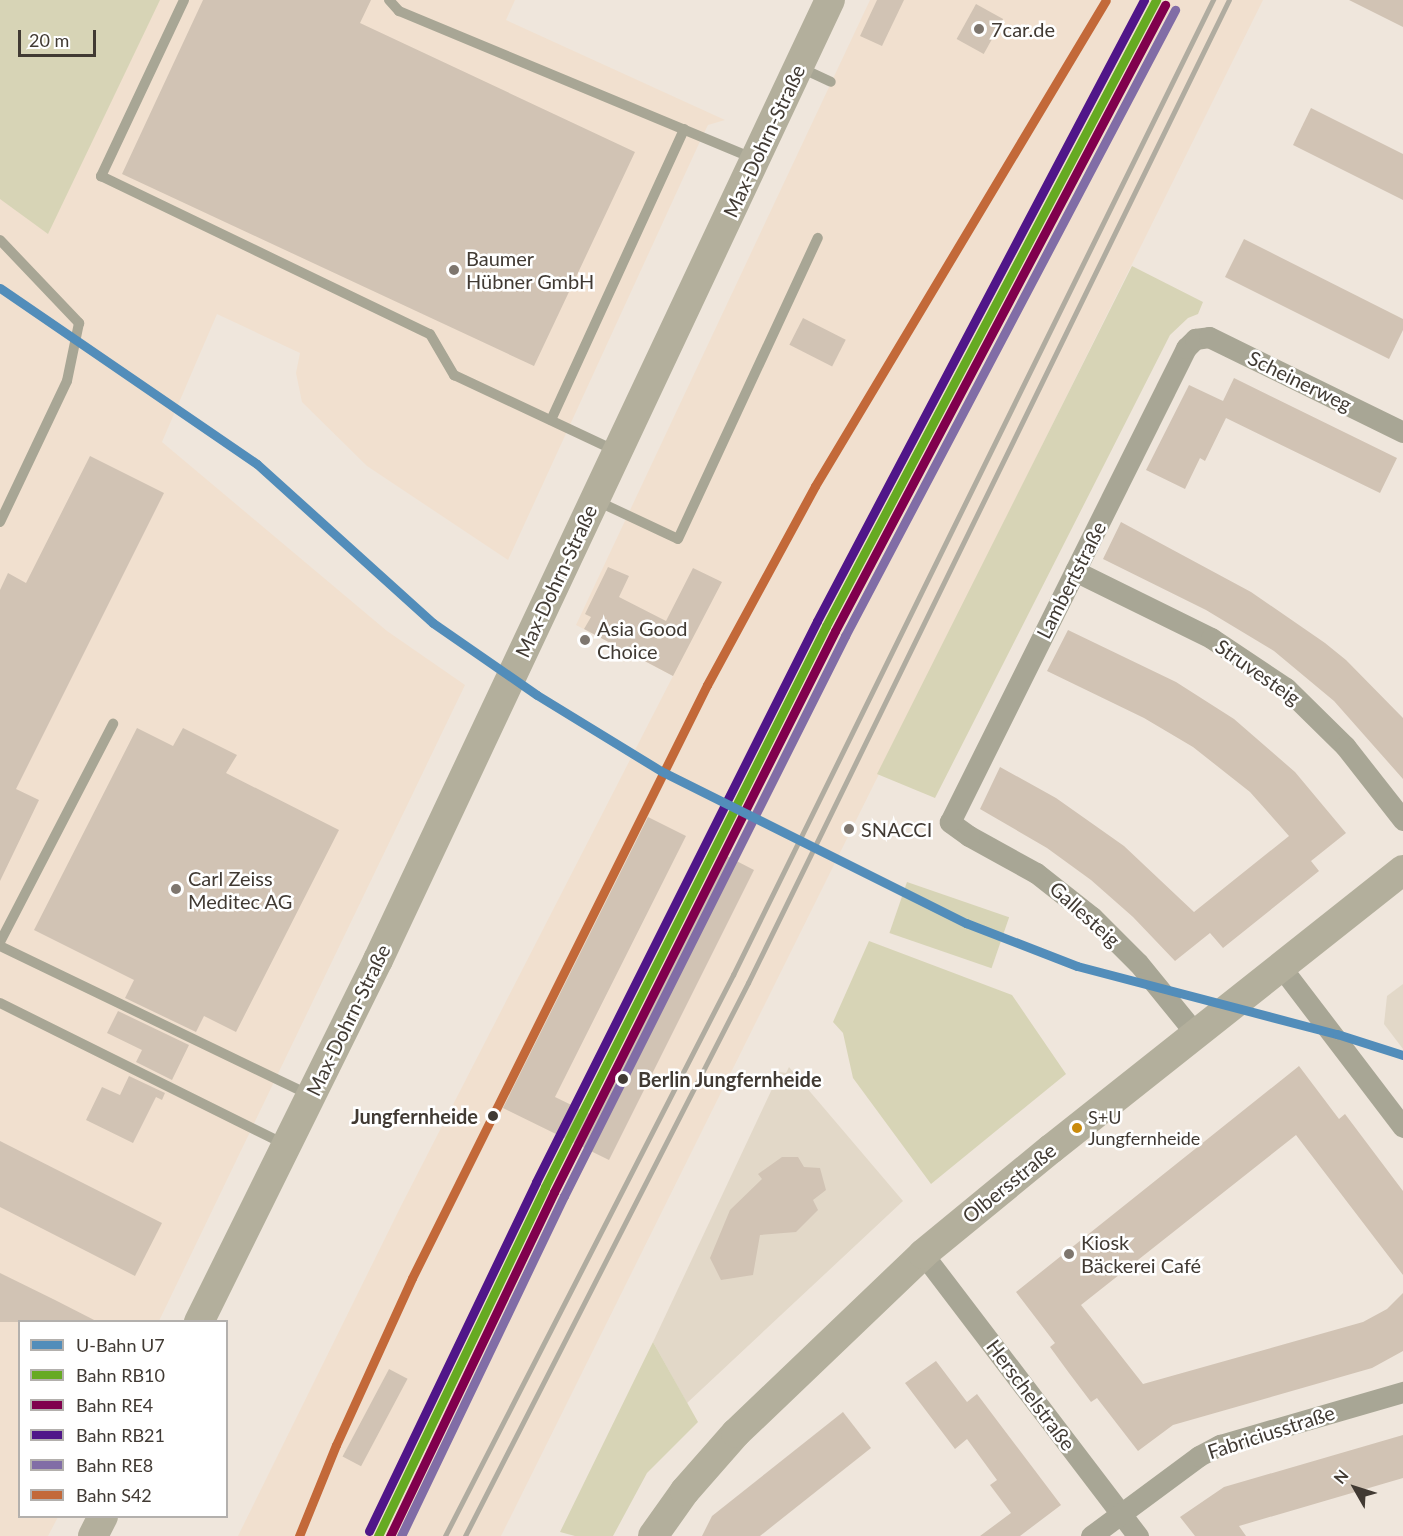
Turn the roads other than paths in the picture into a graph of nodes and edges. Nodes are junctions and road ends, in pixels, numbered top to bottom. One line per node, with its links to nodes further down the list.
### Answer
1 (184, 0): 11 (lane)
2 (389, 0): 6 (lane)
3 (830, 0): 4 (main road, Max-Dohrn-Straße)
4 (799, 67): 5 (lane); 7 (main road, Max-Dohrn-Straße)
5 (831, 82)
6 (684, 129): 7 (lane); 11 (lane)
7 (755, 159): 13 (main road, Max-Dohrn-Straße)
8 (818, 238): 14 (lane)
9 (0, 240): 15 (lane)
10 (1195, 339): 12 (street, Scheinerweg); 16 (street, Lambertstraße)
11 (550, 420): 13 (lane)
12 (1403, 432)
13 (618, 451): 14 (main road, Max-Dohrn-Straße)
14 (594, 500): 25 (main road, Max-Dohrn-Straße)
15 (0, 522)
16 (1075, 571): 18 (street, Struvesteig); 19 (street, Lambertstraße)
17 (112, 724): 21 (lane)
18 (1403, 820)
19 (950, 822): 24 (street, Gallesteig)
20 (1403, 870): 22 (main road, Olbersstraße)
21 (0, 944): 25 (lane)
22 (1281, 967): 24 (main road, Olbersstraße); 26 (street)
23 (0, 1003): 27 (lane)
24 (1196, 1034): 28 (main road, Olbersstraße)
25 (311, 1095): 27 (main road, Max-Dohrn-Straße)
26 (1403, 1127)
27 (286, 1145): 29 (main road, Max-Dohrn-Straße)
28 (923, 1254): 31 (street, Herschelstraße); 34 (main road, Olbersstraße)
29 (200, 1320)
30 (1403, 1392): 31 (street, Fabriciusstraße)
31 (1121, 1513): 35 (street, Fabriciusstraße); 36 (street, Herschelstraße)
32 (102, 1518): 33 (main road)
33 (93, 1536)
34 (653, 1536)
35 (1091, 1536)
36 (1138, 1536)

